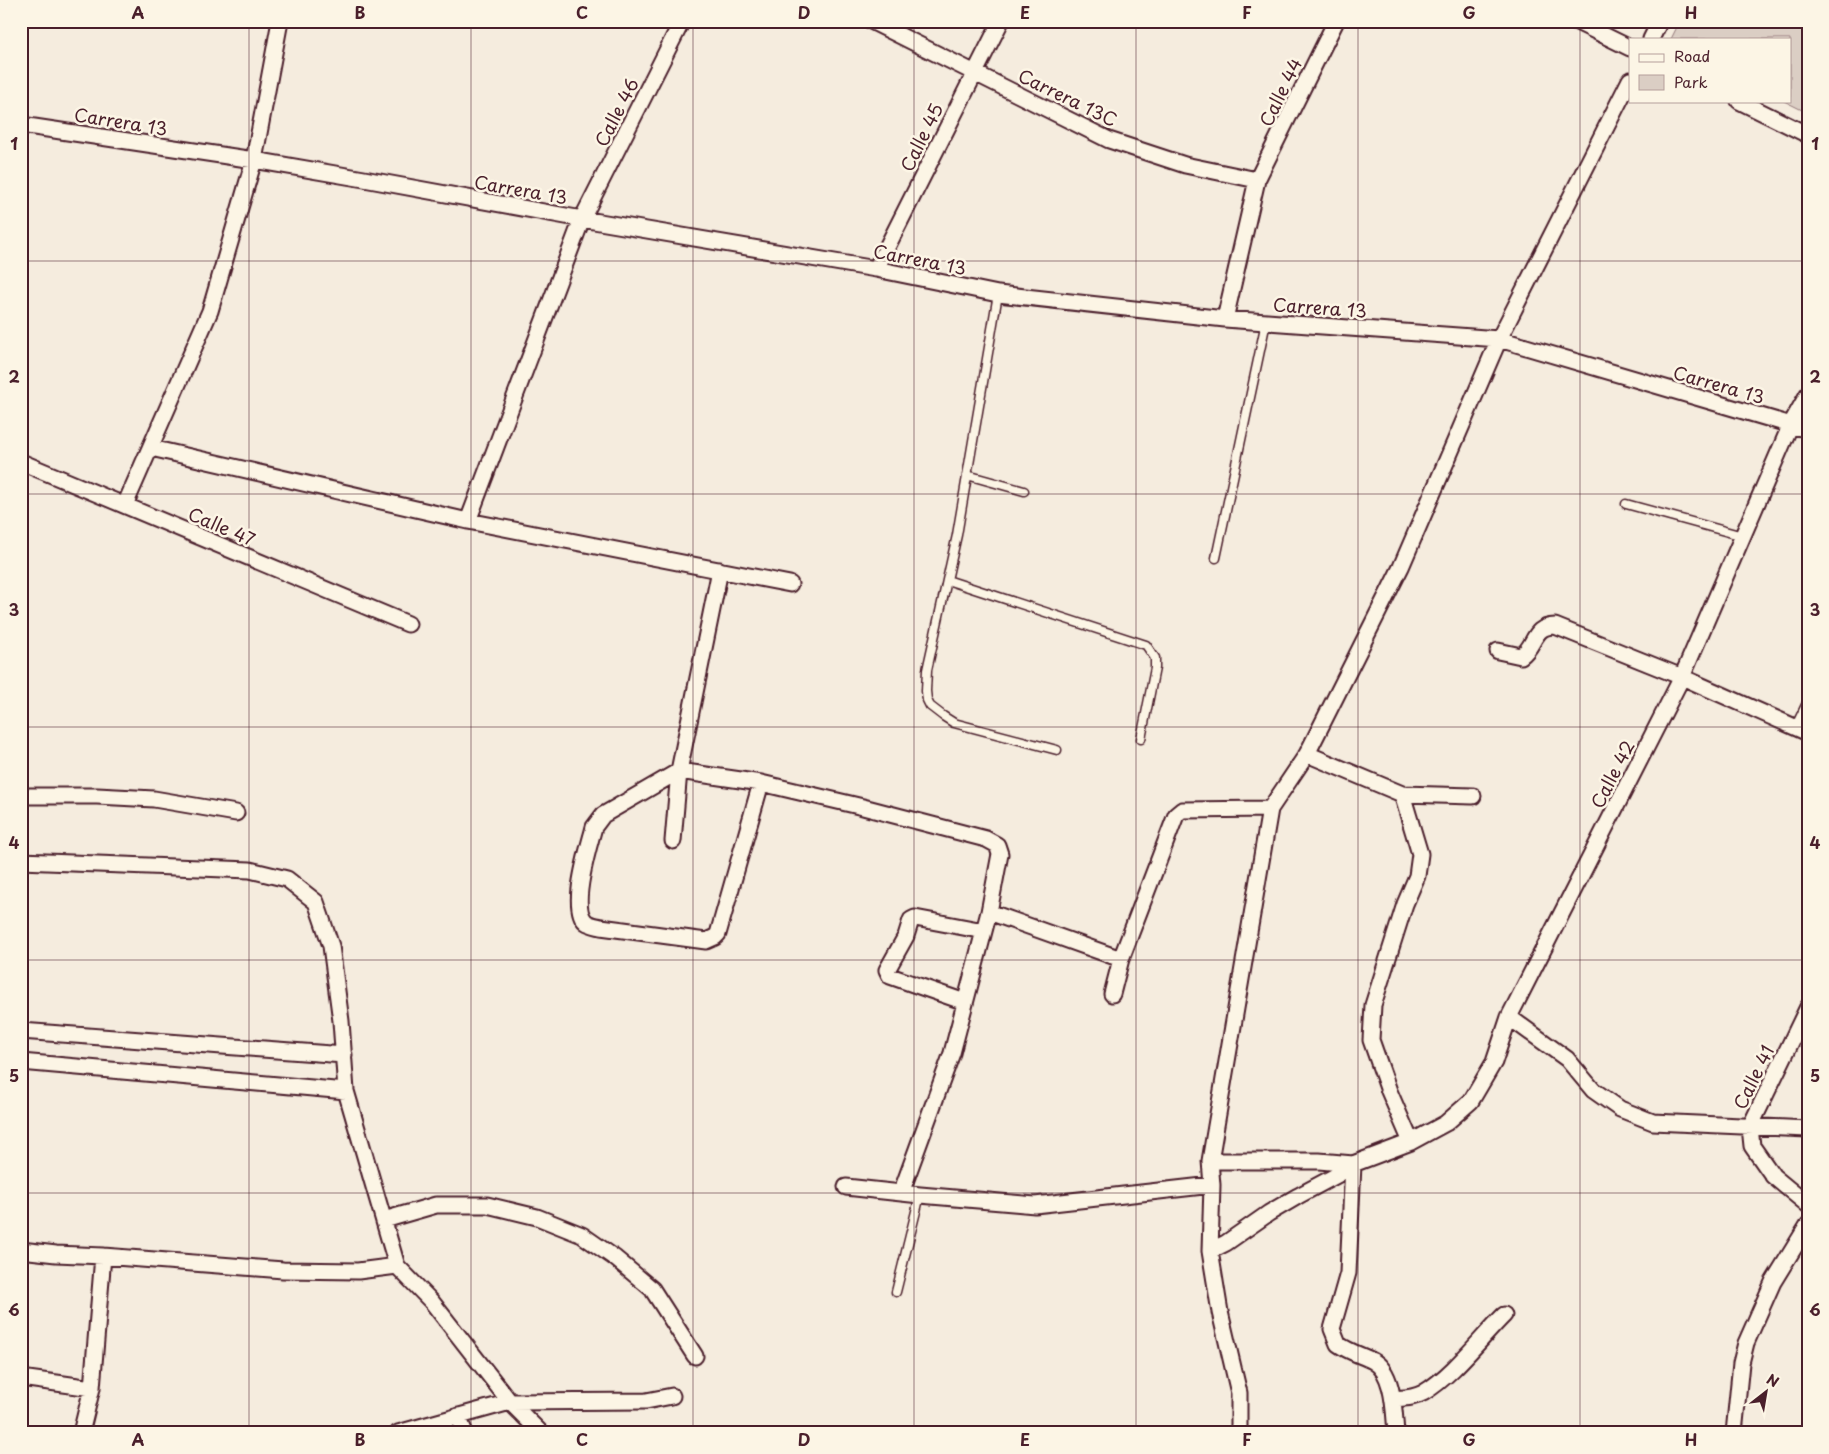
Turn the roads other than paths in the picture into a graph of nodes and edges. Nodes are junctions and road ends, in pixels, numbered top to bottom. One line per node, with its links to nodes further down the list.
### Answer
1 (280, 21): 15 (street)
2 (682, 21): 17 (street, Calle 46)
3 (871, 21): 10 (street, Carrera 13C)
4 (1001, 21): 10 (street, Calle 45)
5 (1336, 21): 16 (street, Calle 44)
6 (1575, 21): 9 (street)
7 (1660, 21): 8 (street)
8 (1652, 38)
9 (1629, 48)
10 (974, 72): 16 (street, Carrera 13C); 18 (street, Calle 45)
11 (1629, 82): 22 (street)
12 (1741, 102): 14 (street)
13 (21, 125): 15 (street, Carrera 13)
14 (1808, 135)
15 (254, 160): 17 (street, Carrera 13); 26 (street)
16 (1257, 180): 20 (street, Calle 44)
17 (582, 219): 18 (street, Carrera 13); 32 (street, Calle 46)
18 (876, 269): 19 (street, Carrera 13)
19 (998, 294): 20 (street, Carrera 13); 28 (lane)
20 (1225, 319): 21 (street, Carrera 13)
21 (1266, 322): 22 (street, Carrera 13); 34 (lane)
22 (1499, 339): 24 (street, Carrera 13); 45 (street)
23 (1808, 394): 24 (street, Calle 42)
24 (1790, 424): 25 (street, Carrera 13); 33 (street, Calle 42)
25 (1808, 430)
26 (151, 448): 31 (street); 32 (street)
27 (21, 462): 31 (street, Calle 47)
28 (967, 475): 29 (lane); 36 (lane)
29 (1024, 491)
30 (1626, 504): 33 (lane)
31 (125, 505): 38 (street, Calle 47)
32 (468, 521): 35 (street)
33 (1743, 536): 40 (street, Calle 42)
34 (1216, 558)
35 (720, 570): 37 (street); 46 (street)
36 (947, 580): 43 (lane); 44 (lane)
37 (790, 584)
38 (408, 624)
39 (1498, 651): 40 (street)
40 (1682, 677): 42 (street); 61 (street, Calle 42)
41 (1808, 701): 42 (lane)
42 (1802, 731)
43 (1141, 739)
44 (1057, 750)
45 (1307, 754): 48 (street); 51 (street)
46 (679, 771): 47 (street); 47 (street); 53 (street)
47 (761, 783): 55 (street)
48 (1402, 794): 50 (street); 68 (street)
49 (21, 796): 52 (street)
50 (1472, 796)
51 (1270, 809): 57 (street); 69 (street)
52 (236, 813)
53 (673, 841)
54 (21, 860): 63 (street)
55 (988, 912): 56 (street); 57 (street)
56 (984, 931): 59 (street); 59 (street)
57 (1121, 959): 58 (street)
58 (1112, 994)
59 (965, 1002): 73 (street)
60 (1808, 1007): 66 (street, Calle 41)
61 (1509, 1017): 66 (street); 68 (street, Calle 42)
62 (21, 1031): 63 (street)
63 (344, 1055): 65 (street)
64 (21, 1062): 65 (street)
65 (346, 1091): 76 (street)
66 (1750, 1127): 67 (street); 75 (street, Calle 41)
67 (1808, 1129)
68 (1411, 1142): 70 (street, Calle 42)
69 (1210, 1161): 70 (street); 71 (street)
70 (1353, 1164): 79 (street); 88 (street)
71 (1212, 1185): 74 (street); 79 (street)
72 (846, 1187): 73 (street)
73 (901, 1193): 74 (street)
74 (920, 1196): 82 (lane)
75 (1808, 1205)
76 (384, 1220): 81 (street); 84 (street)
77 (1808, 1225): 97 (street)
78 (21, 1250): 80 (street)
79 (1210, 1251): 95 (street)
80 (103, 1256): 81 (street); 86 (street)
81 (397, 1266): 89 (street)
82 (896, 1292)
83 (1504, 1315): 88 (street)
84 (695, 1356)
85 (21, 1378): 86 (street)
86 (92, 1388): 91 (street)
87 (672, 1396): 89 (street)
88 (1393, 1399): 96 (street)
89 (510, 1402): 90 (street); 94 (street)
90 (458, 1416): 92 (street); 93 (street)
91 (81, 1433)
92 (398, 1433)
93 (465, 1433)
94 (541, 1433)
95 (1239, 1433)
96 (1396, 1433)
97 (1734, 1433)

